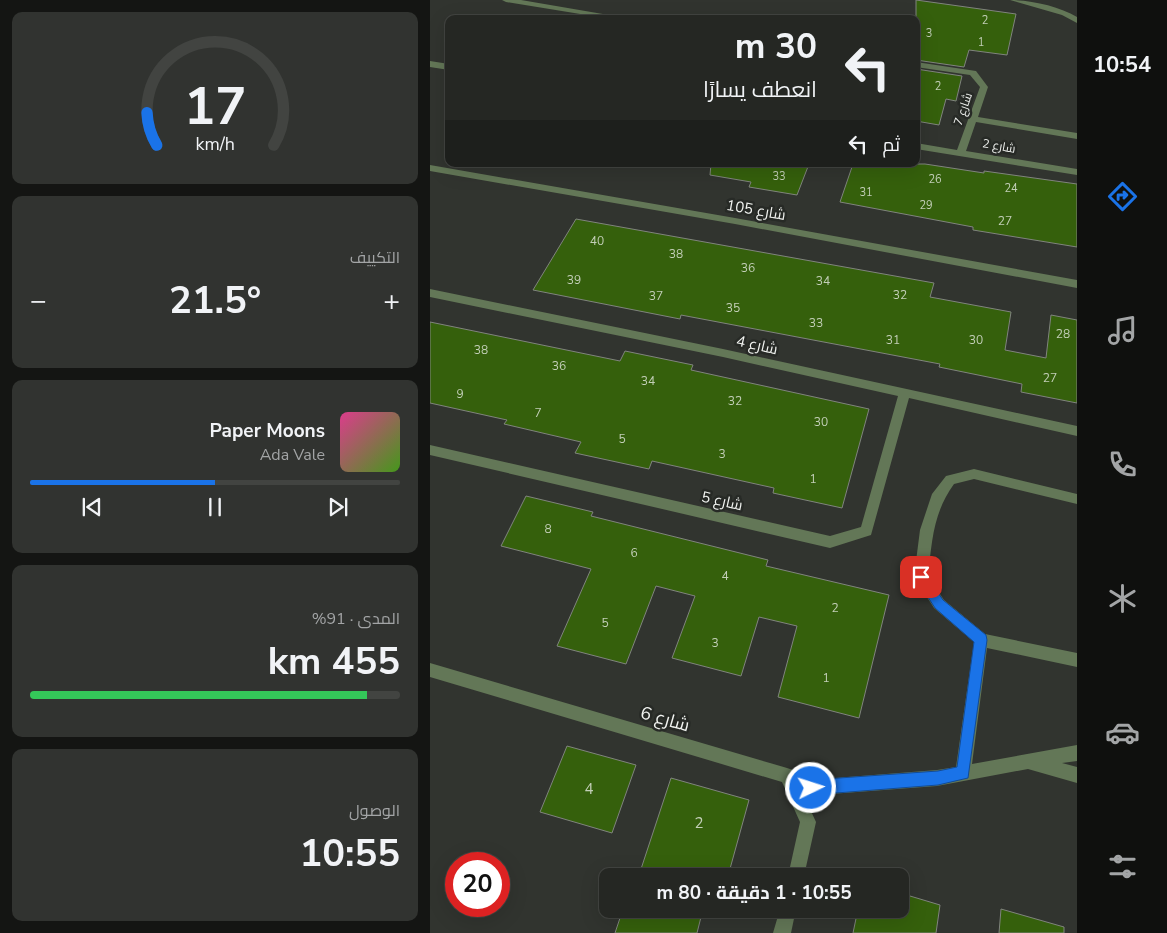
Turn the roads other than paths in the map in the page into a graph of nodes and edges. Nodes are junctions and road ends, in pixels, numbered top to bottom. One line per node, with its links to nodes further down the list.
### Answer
1 (506, 0): 3 (street)
2 (1014, 0): 4 (street)
3 (591, 15)
4 (1077, 21)
5 (430, 64): 7 (street)
6 (920, 65): 8 (street, شارع 7)
7 (445, 66)
8 (973, 118): 9 (street); 11 (street, شارع 7)
9 (1077, 136)
10 (920, 147): 11 (street, شارع 2)
11 (961, 153): 13 (street, شارع 2)
12 (430, 168): 14 (street, شارع 105)
13 (1077, 172)
14 (1077, 284)
15 (430, 294): 16 (street, شارع 4)
16 (904, 394): 17 (street, شارع 4); 18 (street, شارع 5)
17 (1077, 431)
18 (430, 450)
19 (1077, 498): 20 (street)
20 (981, 640): 21 (street); 25 (street)
21 (1077, 660)
22 (430, 670): 27 (street, شارع 6)
23 (1077, 753): 24 (street)
24 (1026, 762): 25 (street); 26 (street)
25 (963, 773): 27 (street)
26 (1077, 775)
27 (793, 789): 28 (street, شارع 6)
28 (798, 868)
29 (786, 918): 30 (street)
30 (782, 933)

